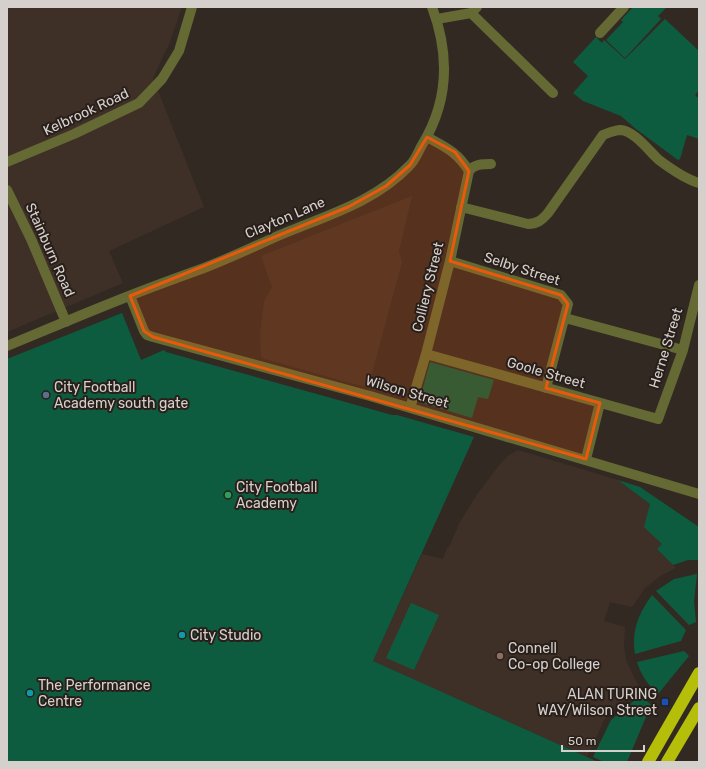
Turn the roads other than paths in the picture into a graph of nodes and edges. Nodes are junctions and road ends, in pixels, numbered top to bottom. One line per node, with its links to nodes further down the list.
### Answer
1 (192, 7): 9 (street, Kelbrook Road)
2 (432, 7): 5 (street, Clayton Lane)
3 (624, 7): 6 (street)
4 (474, 10): 5 (street); 7 (street)
5 (436, 19): 8 (street, Clayton Lane)
6 (600, 33)
7 (553, 93)
8 (427, 137): 11 (street); 17 (street, Clayton Lane)
9 (7, 162)
10 (491, 164): 11 (street)
11 (469, 171): 14 (street, Colliery Street)
12 (699, 183): 14 (street)
13 (7, 190): 19 (street, Stainburn Road)
14 (461, 206): 15 (street, Colliery Street)
15 (450, 261): 18 (street, Selby Street); 22 (street, Colliery Street)
16 (699, 285): 21 (street, Herne Street)
17 (130, 296): 19 (street, Clayton Lane); 25 (street, Wilson Street)
18 (565, 318): 21 (street); 23 (street, Selby Street)
19 (66, 322): 20 (street, Clayton Lane)
20 (7, 346)
21 (684, 350): 26 (street, Herne Street)
22 (426, 354): 23 (street, Goole Street); 25 (street, Colliery Street)
23 (546, 388): 24 (street, Goole Street)
24 (600, 403): 26 (street, Goole Street); 27 (street)
25 (410, 408): 27 (street, Wilson Street)
26 (658, 419)
27 (586, 460): 28 (street, Wilson Street)
28 (699, 494)
29 (699, 673): 31 (highway)
30 (699, 708): 32 (highway)
31 (648, 762)
32 (667, 762)

